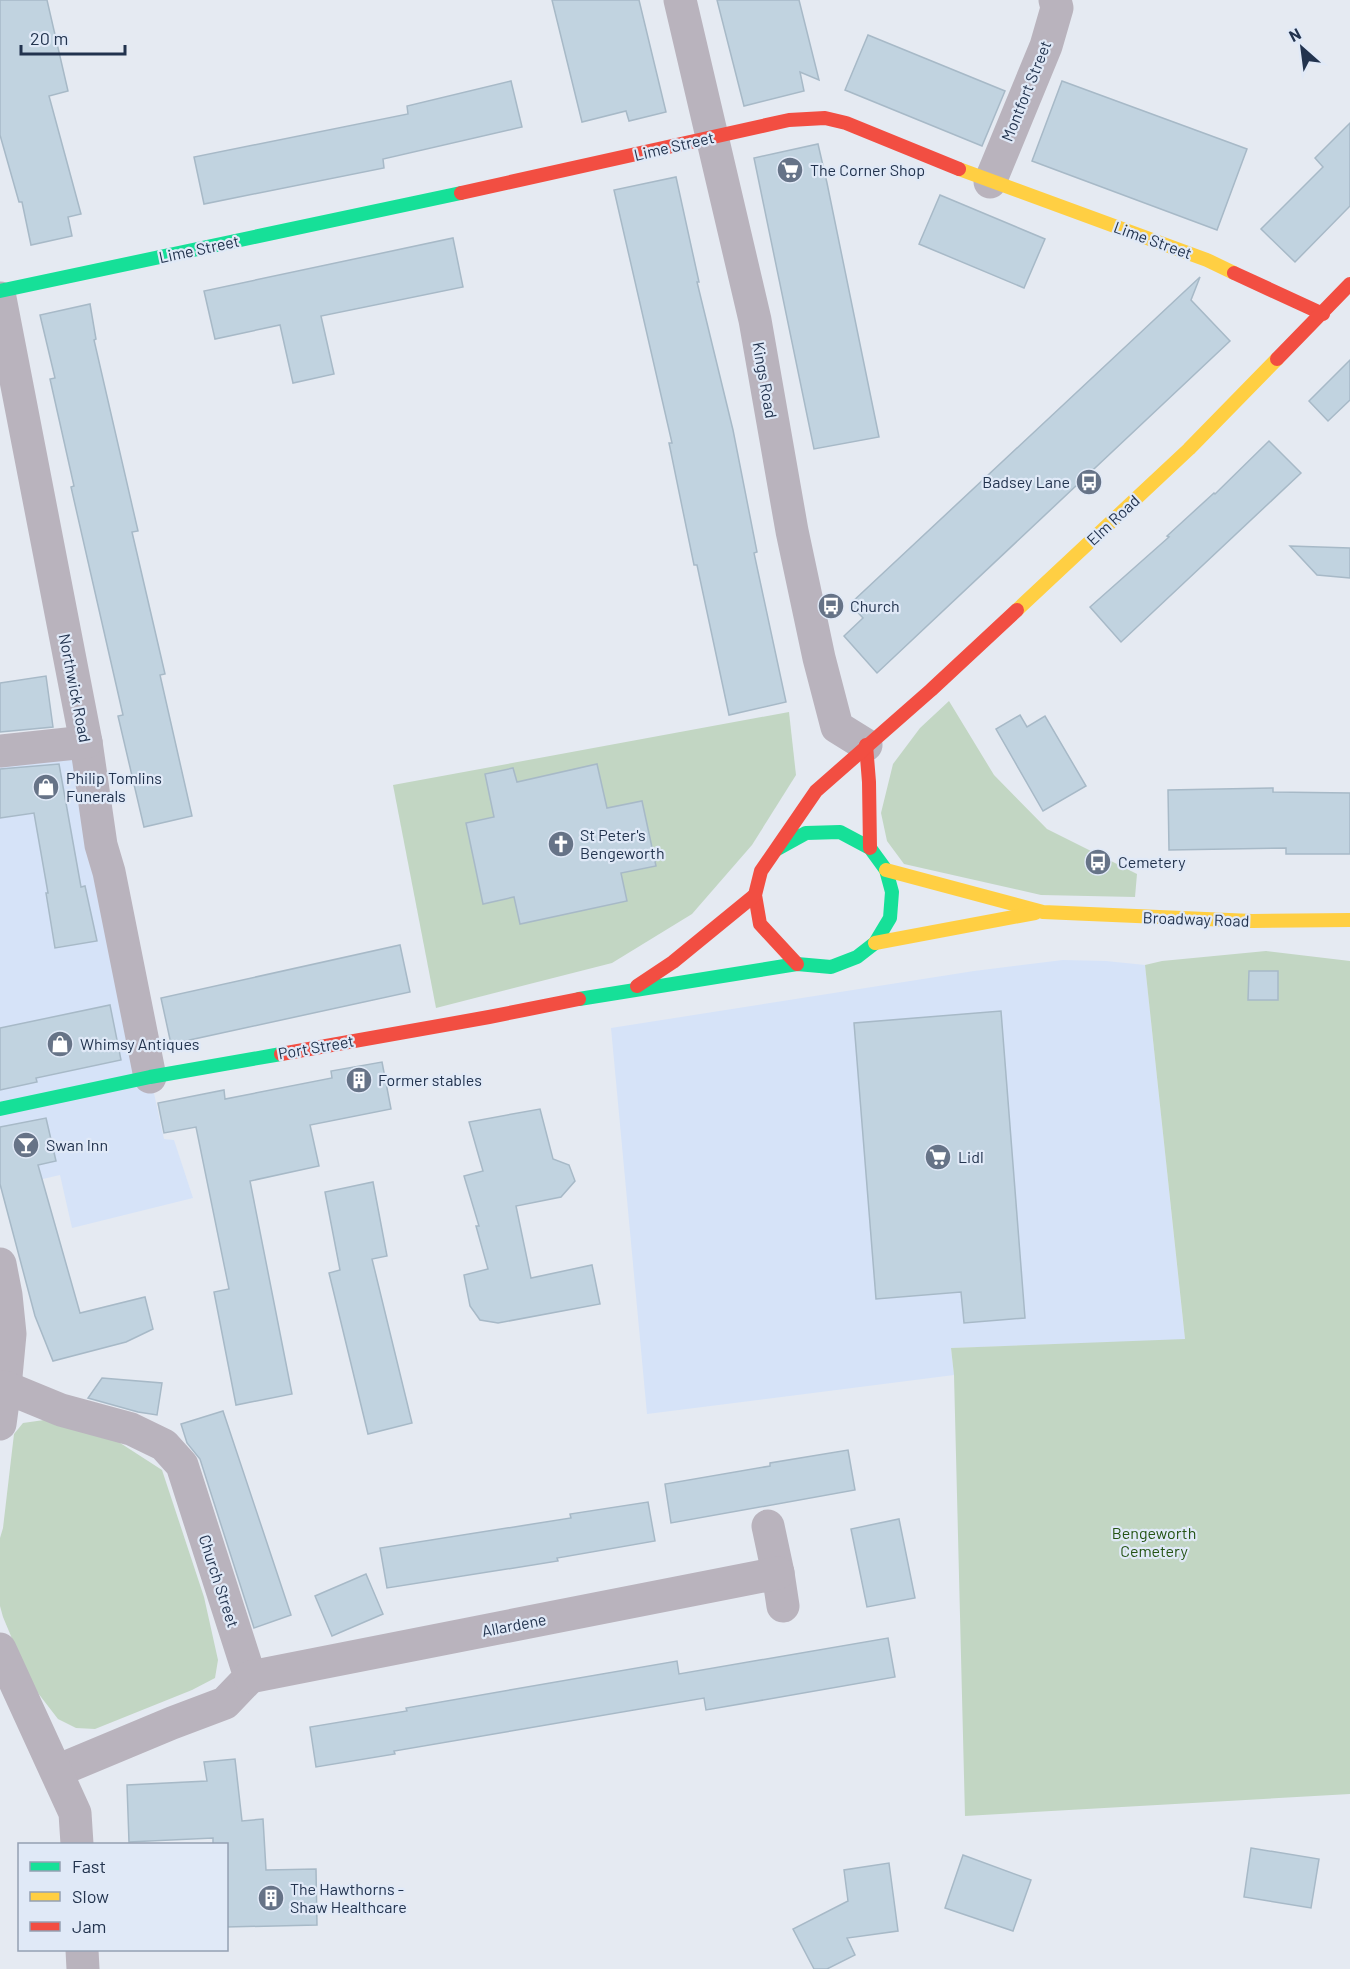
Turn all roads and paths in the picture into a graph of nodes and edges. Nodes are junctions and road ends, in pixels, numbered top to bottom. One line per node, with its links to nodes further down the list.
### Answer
1 (680, 0): 3 (street, Kings Road)
2 (1055, 0): 4 (street, Montfort Street)
3 (713, 137): 4 (main road, Lime Street); 6 (main road, Lime Street); 10 (street, Kings Road)
4 (990, 182): 8 (main road, Lime Street)
5 (1350, 284): 8 (main road, Elm Road)
6 (0, 291)
7 (0, 298): 9 (street, Northwick Road)
8 (1323, 314): 10 (main road, Elm Road)
9 (86, 742): 11 (street); 21 (street, Northwick Road)
10 (866, 745): 12 (main road); 13 (main road, Elm Road)
11 (0, 751)
12 (870, 848): 13 (main road); 14 (main road)
13 (777, 849): 15 (main road)
14 (886, 870): 16 (main road, Broadway Road); 18 (main road)
15 (755, 896): 19 (main road); 20 (main road, Port Street)
16 (1043, 912): 17 (main road, Broadway Road); 18 (main road, Broadway Road)
17 (1350, 920)
18 (875, 943): 19 (main road)
19 (797, 964): 20 (main road, Port Street)
20 (633, 988): 21 (main road, Port Street)
21 (150, 1077): 22 (main road, Port Street)
22 (0, 1109)
23 (0, 1264): 24 (street)
24 (5, 1387): 25 (street); 30 (street, Church Street)
25 (0, 1424)
26 (768, 1527): 27 (street)
27 (778, 1573): 28 (street); 30 (street, Allardene)
28 (783, 1606)
29 (0, 1649): 31 (street)
30 (250, 1677): 31 (street)
31 (57, 1771): 32 (street)
32 (77, 1843)
33 (82, 1951): 34 (street)
34 (83, 1969)

